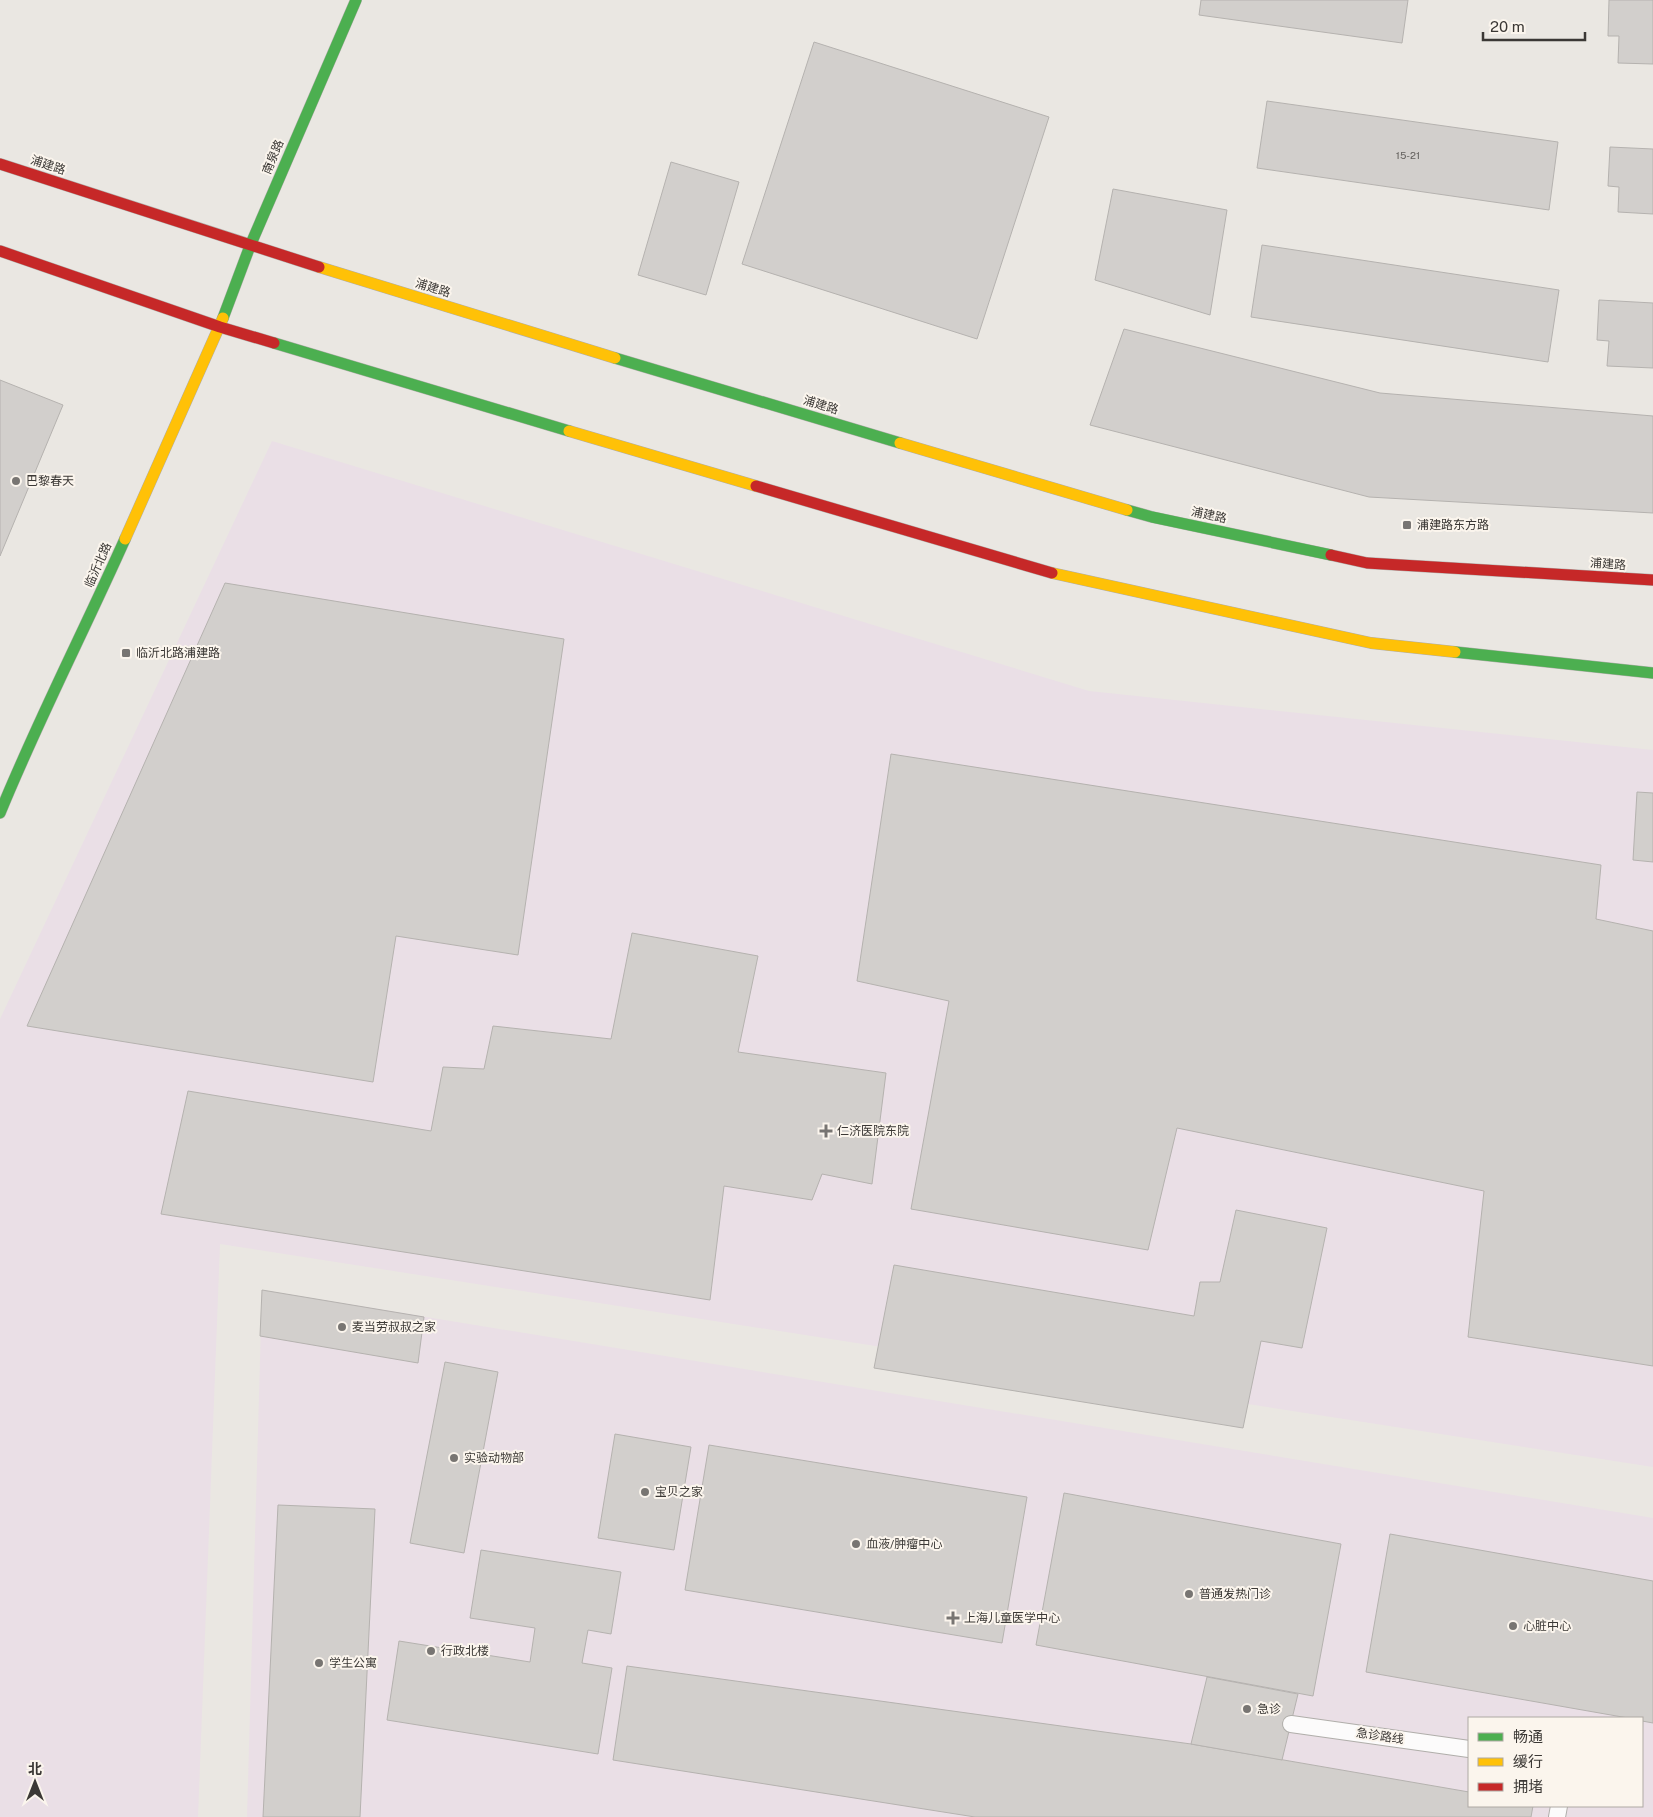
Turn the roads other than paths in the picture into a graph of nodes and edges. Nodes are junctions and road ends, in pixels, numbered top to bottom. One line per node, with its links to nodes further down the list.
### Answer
1 (356, 0): 3 (main road, 南泉路)
2 (0, 164): 3 (main road, 浦建路)
3 (250, 246): 5 (main road, 南泉路); 6 (main road, 浦建路)
4 (0, 251): 5 (main road)
5 (220, 327): 7 (main road); 8 (main road, 临沂北路)
6 (1653, 580)
7 (1653, 673)
8 (0, 813)
9 (1291, 1724): 10 (lane, 急诊路线)
10 (1468, 1749)

